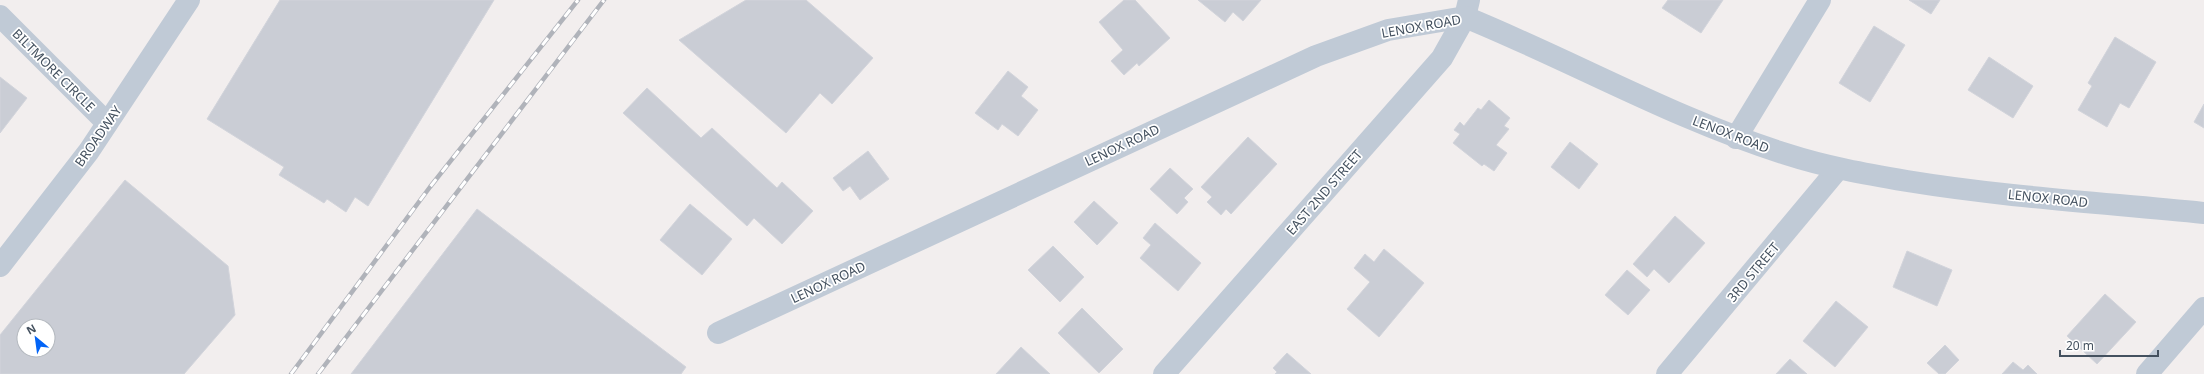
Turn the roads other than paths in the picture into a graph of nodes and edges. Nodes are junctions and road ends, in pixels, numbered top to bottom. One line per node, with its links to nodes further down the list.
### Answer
1 (189, 0): 5 (street, BROADWAY)
2 (1820, 0): 6 (street)
3 (1467, 8): 6 (street, LENOX ROAD); 11 (street, LENOX ROAD); 12 (street, EAST 2ND STREET)
4 (0, 16): 5 (street, BILTMORE CIRCLE)
5 (107, 123): 9 (street, BROADWAY)
6 (1736, 138): 7 (street, LENOX ROAD)
7 (1838, 169): 8 (street, LENOX ROAD); 13 (street, 3RD STREET)
8 (2204, 213)
9 (0, 266)
10 (2204, 308): 14 (street)
11 (718, 332)
12 (1164, 374)
13 (1667, 374)
14 (2147, 374)

